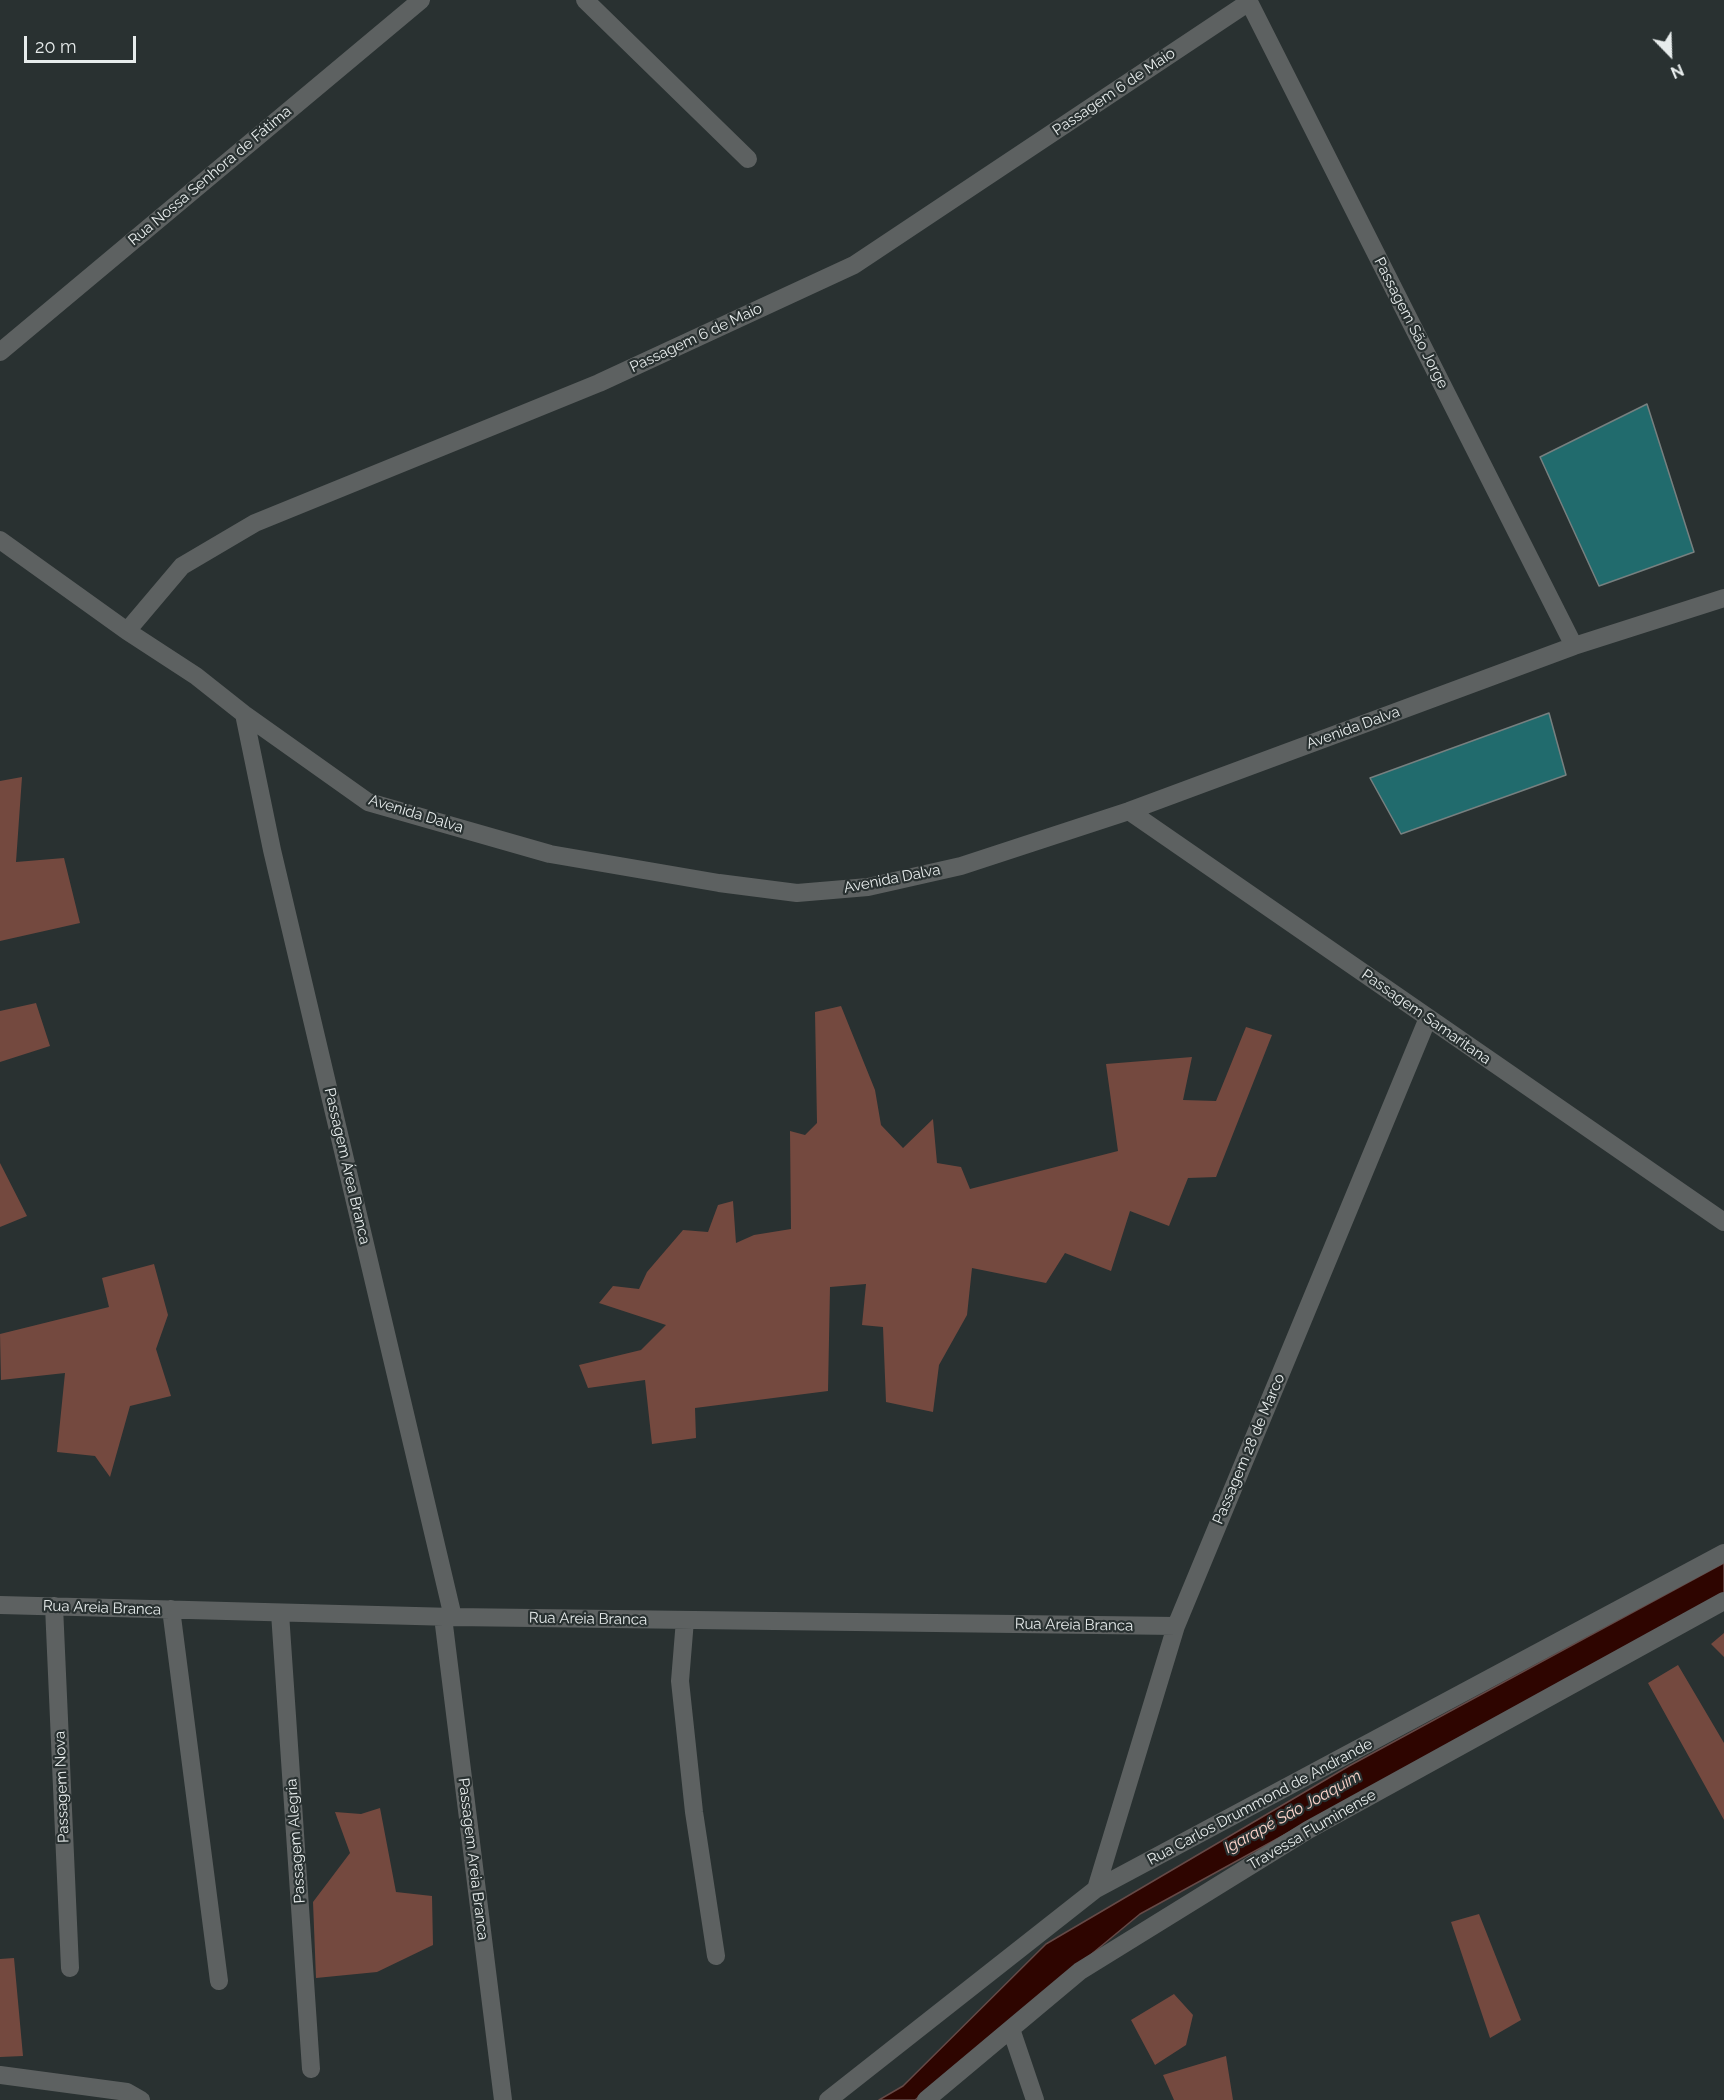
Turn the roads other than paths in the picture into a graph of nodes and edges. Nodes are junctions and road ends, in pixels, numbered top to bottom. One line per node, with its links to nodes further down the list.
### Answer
1 (421, 0): 5 (street, Rua Nossa Senhora de Fátima)
2 (585, 0): 4 (street)
3 (1249, 1): 8 (street, Passagem 6 de Maio); 9 (street, Passagem São Jorge)
4 (748, 159)
5 (0, 352)
6 (0, 540): 8 (street, Avenida Dalva)
7 (1724, 598): 9 (street, Avenida Dalva)
8 (127, 631): 10 (street, Avenida Dalva)
9 (1574, 646): 11 (street, Avenida Dalva)
10 (244, 714): 11 (street, Avenida Dalva); 20 (street, Passagem Área Branca)
11 (1129, 811): 12 (street, Passagem Samaritana)
12 (1428, 1018): 13 (street, Passagem Samaritana); 22 (street, Passagem 28 de Marco)
13 (1724, 1222)
14 (1724, 1553): 23 (street, Rua Carlos Drummond de Andrande)
15 (1724, 1601): 27 (street, Travessa Fluminense)
16 (0, 1605): 17 (street, Rua Areia Branca)
17 (54, 1606): 18 (street, Rua Areia Branca); 25 (street, Passagem Nova)
18 (171, 1609): 19 (street, Rua Areia Branca); 26 (street)
19 (280, 1613): 20 (street, Rua Areia Branca); 28 (street, Passagem Alegria)
20 (448, 1617): 21 (street, Rua Areia Branca); 31 (street, Passagem Areia Branca)
21 (685, 1620): 22 (street, Rua Areia Branca); 24 (street)
22 (1176, 1626): 23 (street, Passagem 28 de Marco)
23 (1096, 1889): 32 (street, Rua Carlos Drummond de Andrande)
24 (717, 1956)
25 (70, 1968)
26 (219, 1981)
27 (1011, 2029): 33 (street, Travessa Fluminense); 34 (street)
28 (311, 2069)
29 (0, 2075): 30 (street)
30 (141, 2100)
31 (503, 2100)
32 (828, 2100)
33 (926, 2100)
34 (1035, 2100)

